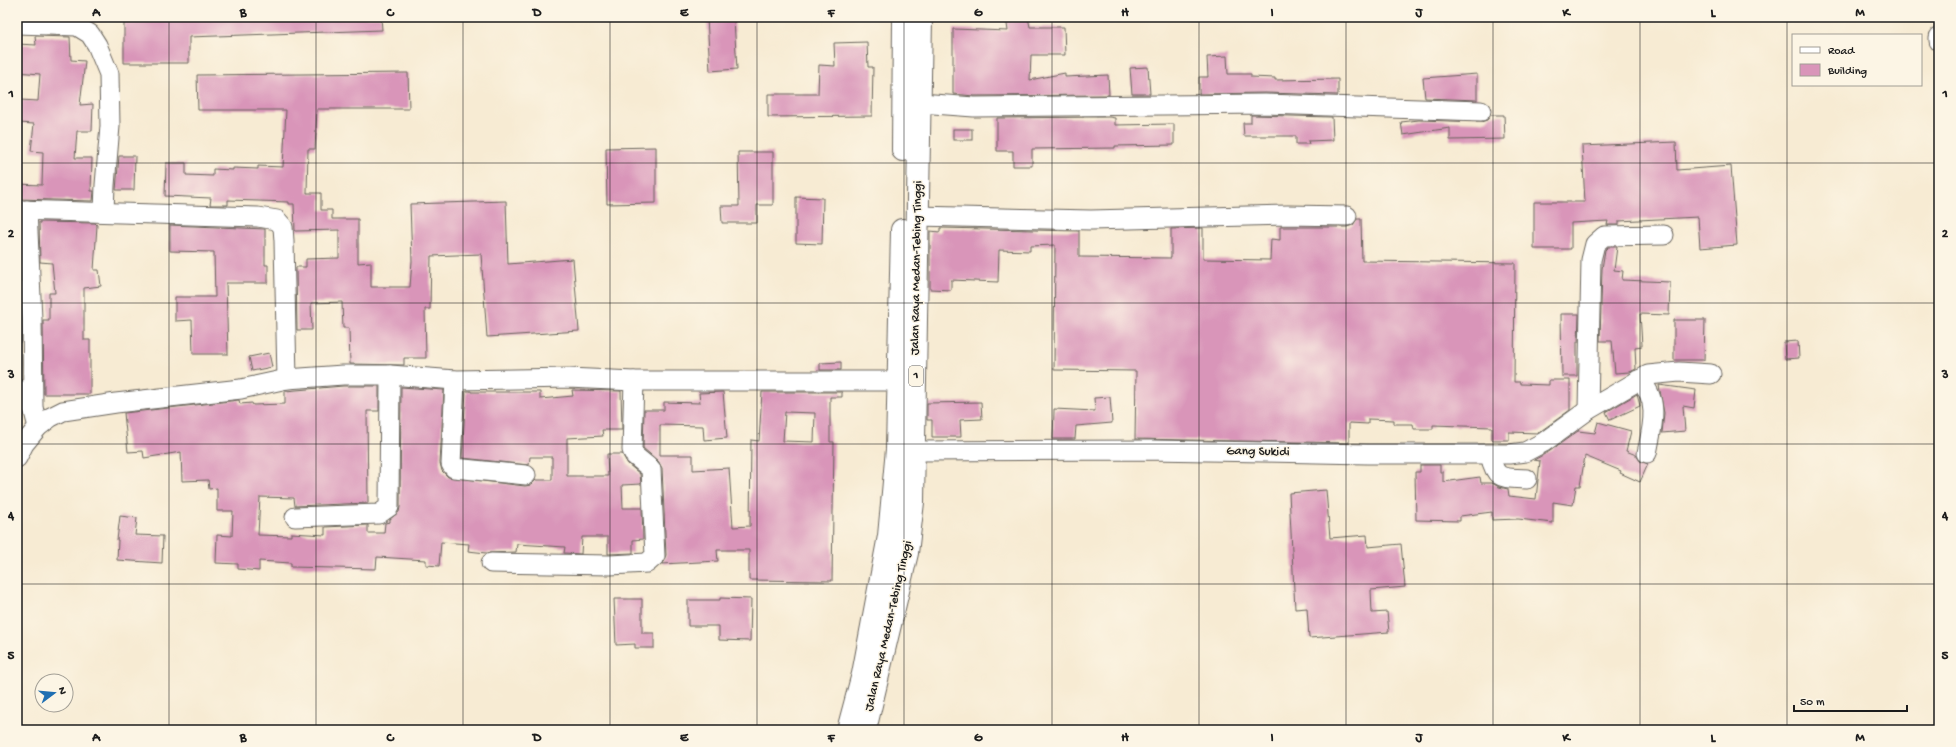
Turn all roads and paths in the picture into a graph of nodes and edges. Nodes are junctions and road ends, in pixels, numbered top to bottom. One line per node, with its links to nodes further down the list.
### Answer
1 (904, 17): 19 (highway, Jalan Raya Medan-Tebing Tinggi / 1)
2 (921, 17): 6 (highway, Jalan Raya Medan-Tebing Tinggi / 1)
3 (17, 24): 9 (street)
4 (1939, 37): 5 (street)
5 (1939, 41)
6 (920, 103): 7 (street); 10 (highway, Jalan Raya Medan-Tebing Tinggi / 1)
7 (1481, 111)
8 (22, 210): 9 (street); 21 (street)
9 (104, 212): 15 (street)
10 (917, 216): 11 (street); 24 (highway, Jalan Raya Medan-Tebing Tinggi / 1)
11 (1348, 216)
12 (1664, 235): 22 (street)
13 (1711, 374): 17 (street, Gang Sukidi)
14 (390, 375): 15 (street); 16 (street); 30 (street)
15 (287, 379): 23 (street)
16 (455, 380): 18 (street); 28 (street)
17 (1638, 380): 22 (street, Gang Sukidi); 25 (street)
18 (634, 381): 19 (street); 31 (street)
19 (898, 381): 32 (highway, Jalan Raya Medan-Tebing Tinggi / 1)
20 (17, 386): 21 (street)
21 (33, 408): 23 (street)
22 (1588, 410): 26 (street, Gang Sukidi)
23 (38, 427): 27 (street)
24 (915, 451): 26 (street, Gang Sukidi); 33 (highway, Jalan Raya Medan-Tebing Tinggi / 1)
25 (1647, 453)
26 (1490, 456): 29 (street)
27 (17, 458)
28 (526, 475)
29 (1527, 480)
30 (295, 516)
31 (491, 563)
32 (848, 730)
33 (865, 730)

